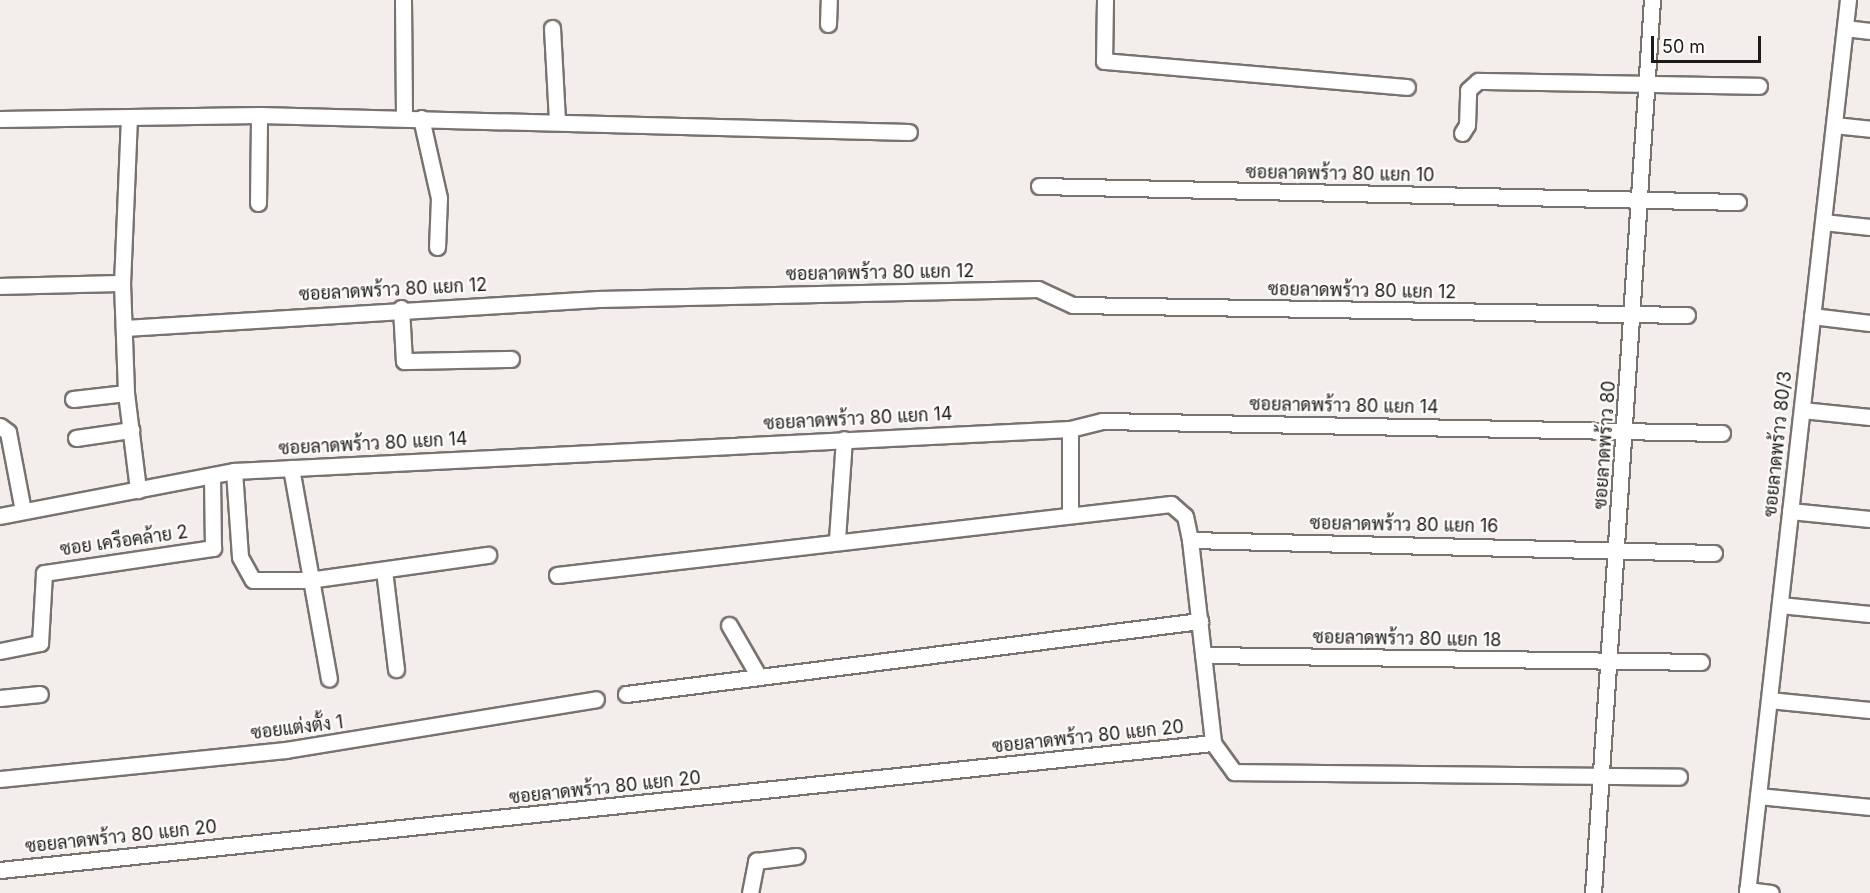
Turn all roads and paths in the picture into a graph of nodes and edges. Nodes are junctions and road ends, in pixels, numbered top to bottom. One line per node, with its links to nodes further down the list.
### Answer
1 (403, 0): 15 (street)
2 (829, 0): 6 (street)
3 (1106, 0): 12 (street)
4 (1652, 0): 10 (street, ซอยลาดพร้าว 80)
5 (1848, 0): 8 (street, ซอยลาดพร้าว 80/3)
6 (828, 24)
7 (552, 28): 18 (street)
8 (1845, 28): 9 (street); 19 (street, ซอยลาดพร้าว 80/3)
9 (1870, 31)
10 (1647, 84): 11 (street); 22 (street); 24 (street, ซอยลาดพร้าว 80)
11 (1758, 86)
12 (1407, 87)
13 (259, 115): 14 (street); 15 (street); 26 (street)
14 (129, 117): 16 (street); 30 (street)
15 (404, 117): 17 (street)
16 (0, 118)
17 (421, 118): 18 (street); 29 (street)
18 (557, 121): 21 (street)
19 (1834, 125): 20 (street); 27 (street, ซอยลาดพร้าว 80/3)
20 (1870, 129)
21 (909, 132)
22 (1462, 133)
23 (1040, 186): 24 (street, ซอยลาดพร้าว 80 แยก 10)
24 (1640, 200): 25 (street, ซอยลาดพร้าว 80 แยก 10); 33 (street, ซอยลาดพร้าว 80)
25 (1738, 202)
26 (258, 203)
27 (1823, 222): 28 (street); 35 (street, ซอยลาดพร้าว 80/3)
28 (1870, 227)
29 (437, 247)
30 (123, 283): 31 (street); 37 (street)
31 (0, 286)
32 (400, 308): 33 (street, ซอยลาดพร้าว 80 แยก 12); 37 (street, ซอยลาดพร้าว 80 แยก 12); 38 (street)
33 (1634, 314): 34 (street, ซอยลาดพร้าว 80 แยก 12); 46 (street, ซอยลาดพร้าว 80)
34 (1687, 315)
35 (1812, 316): 36 (street); 41 (street, ซอยลาดพร้าว 80/3)
36 (1870, 323)
37 (124, 328): 39 (street)
38 (511, 359)
39 (126, 393): 40 (street); 45 (street)
40 (73, 399)
41 (1802, 410): 42 (street); 54 (street, ซอยลาดพร้าว 80/3)
42 (1870, 417)
43 (0, 426): 55 (street)
44 (1070, 429): 46 (street, ซอยลาดพร้าว 80 แยก 14); 49 (street, ซอยลาดพร้าว 80 แยก 14); 56 (street)
45 (131, 430): 48 (street); 53 (street)
46 (1625, 431): 47 (street, ซอยลาดพร้าว 80 แยก 14); 61 (street, ซอยลาดพร้าว 80)
47 (1722, 433)
48 (76, 438)
49 (844, 440): 50 (street, ซอยลาดพร้าว 80 แยก 14); 59 (street)
50 (291, 468): 51 (street, ซอยลาดพร้าว 80 แยก 14); 66 (street)
51 (234, 471): 52 (street, ซอยลาดพร้าว 80 แยก 14); 66 (street)
52 (212, 476): 53 (street, ซอยลาดพร้าว 80 แยก 14); 71 (street, ซอย เครือคล้าย 2)
53 (138, 490): 55 (street, ซอยลาดพร้าว 80 แยก 14)
54 (1790, 511): 58 (street); 67 (street, ซอยลาดพร้าว 80/3)
55 (22, 512): 57 (street, ซอยลาดพร้าว 80 แยก 14)
56 (1070, 512): 59 (street); 60 (street)
57 (0, 516)
58 (1870, 519)
59 (837, 539): 65 (street)
60 (1190, 540): 61 (street, ซอยลาดพร้าว 80 แยก 16); 69 (street)
61 (1618, 549): 62 (street, ซอยลาดพร้าว 80 แยก 16); 73 (street, ซอยลาดพร้าว 80)
62 (1713, 553)
63 (488, 555): 64 (street)
64 (384, 570): 66 (street); 75 (street)
65 (557, 575)
66 (309, 579): 77 (street)
67 (1780, 605): 68 (street); 82 (street, ซอยลาดพร้าว 80/3)
68 (1870, 614)
69 (1200, 621): 72 (street); 76 (street)
70 (729, 625): 76 (street)
71 (0, 651)
72 (1203, 655): 73 (street, ซอยลาดพร้าว 80 แยก 18); 84 (street)
73 (1611, 662): 74 (street, ซอยลาดพร้าว 80 แยก 18); 85 (street, ซอยลาดพร้าว 80)
74 (1701, 662)
75 (396, 669)
76 (759, 677): 79 (street)
77 (328, 679)
78 (40, 694): 80 (street)
79 (626, 694)
80 (0, 698)
81 (596, 699): 87 (street, ซอยแต่งตั้ง 1)
82 (1769, 700): 83 (street); 88 (street, ซอยลาดพร้าว 80/3)
83 (1870, 710)
84 (1213, 743): 85 (street); 91 (street, ซอยลาดพร้าว 80 แยก 20)
85 (1602, 776): 86 (street); 94 (street, ซอยลาดพร้าว 80)
86 (1679, 777)
87 (0, 779)
88 (1758, 796): 89 (street); 92 (street, ซอยลาดพร้าว 80/3)
89 (1870, 807)
90 (796, 856): 93 (street)
91 (0, 870)
92 (1747, 892): 95 (street)
93 (750, 893)
94 (1593, 893)
95 (1771, 893)

